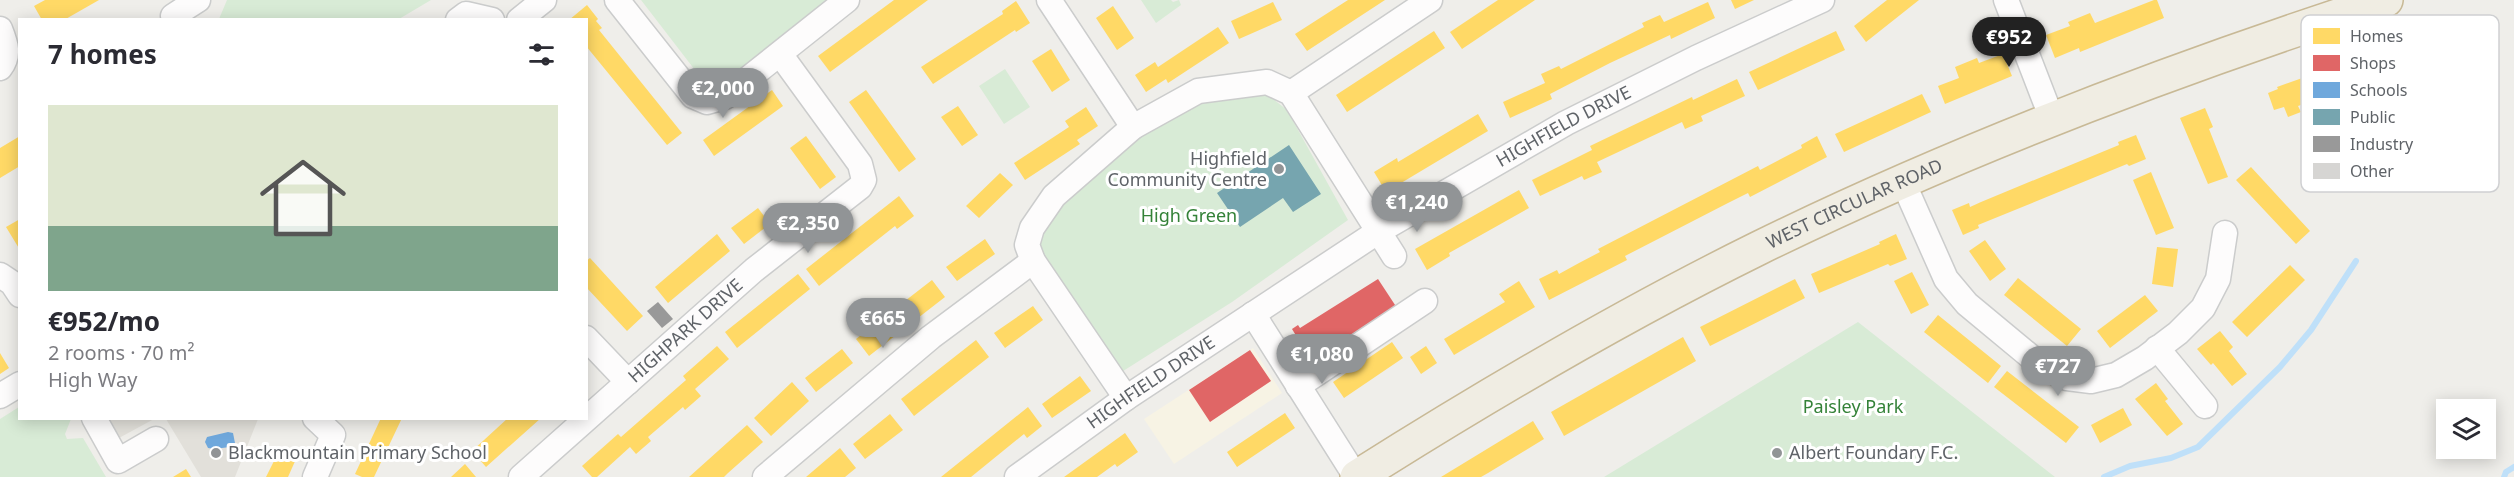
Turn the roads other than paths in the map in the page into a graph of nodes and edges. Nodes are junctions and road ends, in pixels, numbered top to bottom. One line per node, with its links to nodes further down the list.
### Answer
1 (198, 0): 10 (street)
2 (544, 0): 12 (street)
3 (617, 0): 15 (street)
4 (847, 0): 15 (street)
5 (1049, 0): 20 (street)
6 (1430, 0): 18 (street)
7 (1822, 0): 22 (street, HIGHFIELD DRIVE)
8 (2006, 0): 19 (street)
9 (2386, 0): 11 (highway, WEST CIRCULAR ROAD)
10 (168, 12)
11 (2343, 15)
12 (522, 18)
13 (0, 29): 16 (street)
14 (2301, 29): 19 (highway, WEST CIRCULAR ROAD)
15 (780, 54): 32 (street, HIGHPARK DRIVE)
16 (0, 69): 17 (street)
17 (18, 70)
18 (1291, 93): 20 (street); 22 (street)
19 (2052, 119): 21 (highway, WEST CIRCULAR ROAD)
20 (1133, 127): 25 (street)
21 (1903, 182): 31 (street); 47 (highway, WEST CIRCULAR ROAD)
22 (1379, 231): 24 (street); 29 (street, HIGHFIELD DRIVE)
23 (2225, 233): 31 (street)
24 (1394, 256)
25 (1033, 261): 36 (street); 45 (street)
26 (0, 275): 27 (street)
27 (18, 292)
28 (1425, 301): 34 (street)
29 (1253, 314): 34 (street); 36 (street, HIGHFIELD DRIVE)
30 (588, 340): 32 (street)
31 (2157, 348): 37 (street)
32 (627, 382): 38 (street, HIGHPARK DRIVE)
33 (18, 385): 35 (street)
34 (1298, 386): 47 (street)
35 (0, 396)
36 (1126, 398): 46 (street, HIGHFIELD DRIVE)
37 (2205, 406)
38 (588, 417)
39 (95, 420): 42 (street)
40 (317, 420): 43 (street)
41 (585, 420): 44 (street, HIGHPARK DRIVE)
42 (156, 439)
43 (315, 477)
44 (521, 477)
45 (765, 477)
46 (1017, 477)
47 (1357, 477)

